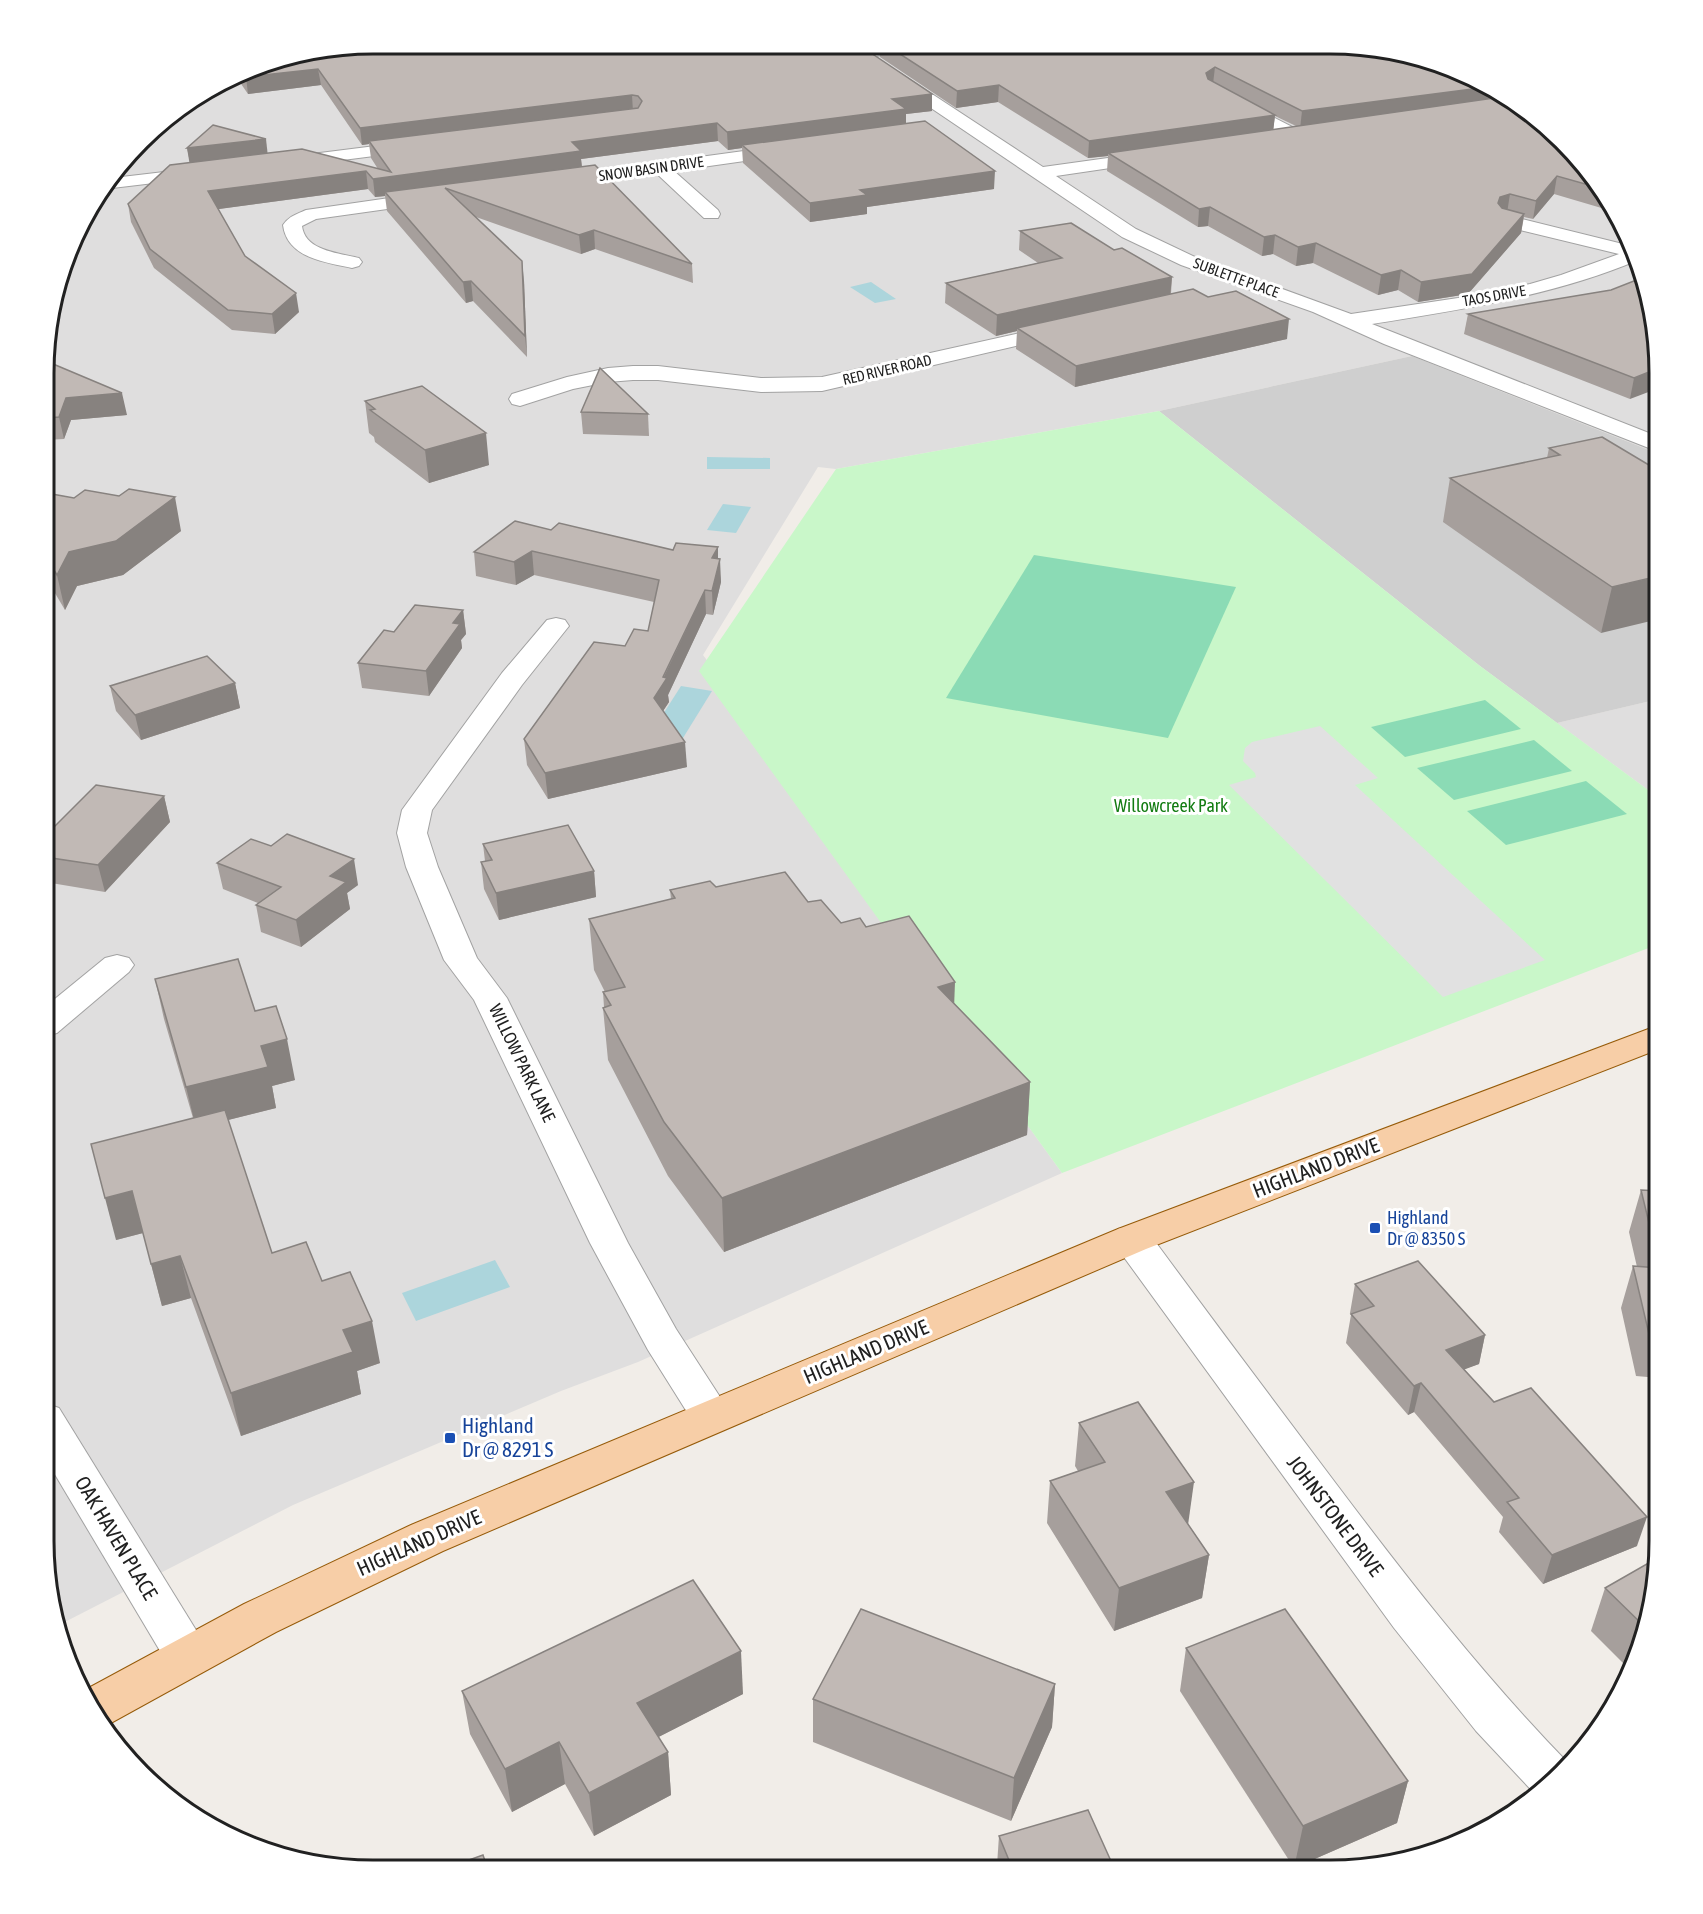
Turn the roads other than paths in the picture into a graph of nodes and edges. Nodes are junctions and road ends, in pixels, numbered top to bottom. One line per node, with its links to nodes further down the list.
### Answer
1 (861, 54): 3 (street, SUBLETTE PLACE)
2 (1214, 91): 5 (street)
3 (969, 125): 4 (street); 12 (street, SUBLETTE PLACE)
4 (945, 129)
5 (1275, 140)
6 (434, 144): 9 (street)
7 (803, 148): 10 (street, SNOW BASIN DRIVE)
8 (1169, 154): 12 (street)
9 (271, 164)
10 (661, 168): 14 (street, SNOW BASIN DRIVE); 16 (street)
11 (212, 171): 13 (street)
12 (1040, 173): 21 (street, SUBLETTE PLACE)
13 (117, 183)
14 (545, 183)
15 (452, 195): 20 (street)
16 (711, 214)
17 (1506, 220): 18 (street)
18 (1625, 250)
19 (1627, 257): 23 (street, TAOS DRIVE)
20 (352, 262)
21 (1249, 282): 22 (street); 23 (street, SUBLETTE PLACE)
22 (1219, 293)
23 (1348, 321): 27 (street, SUBLETTE PLACE)
24 (1083, 325): 25 (street, RED RIVER ROAD)
25 (520, 399)
26 (1649, 426): 27 (street)
27 (1628, 433): 28 (street, SUBLETTE PLACE)
28 (1649, 441)
29 (556, 626): 34 (street, WILLOW PARK LANE)
30 (117, 965): 31 (street)
31 (54, 1018)
32 (1649, 1040): 33 (main road, HIGHLAND DRIVE)
33 (1132, 1239): 34 (main road, HIGHLAND DRIVE); 38 (street, JOHNSTONE DRIVE)
34 (712, 1418): 36 (main road, HIGHLAND DRIVE)
35 (54, 1436): 36 (street, OAK HAVEN PLACE)
36 (188, 1657): 37 (main road, HIGHLAND DRIVE)
37 (100, 1705)
38 (1547, 1775)

